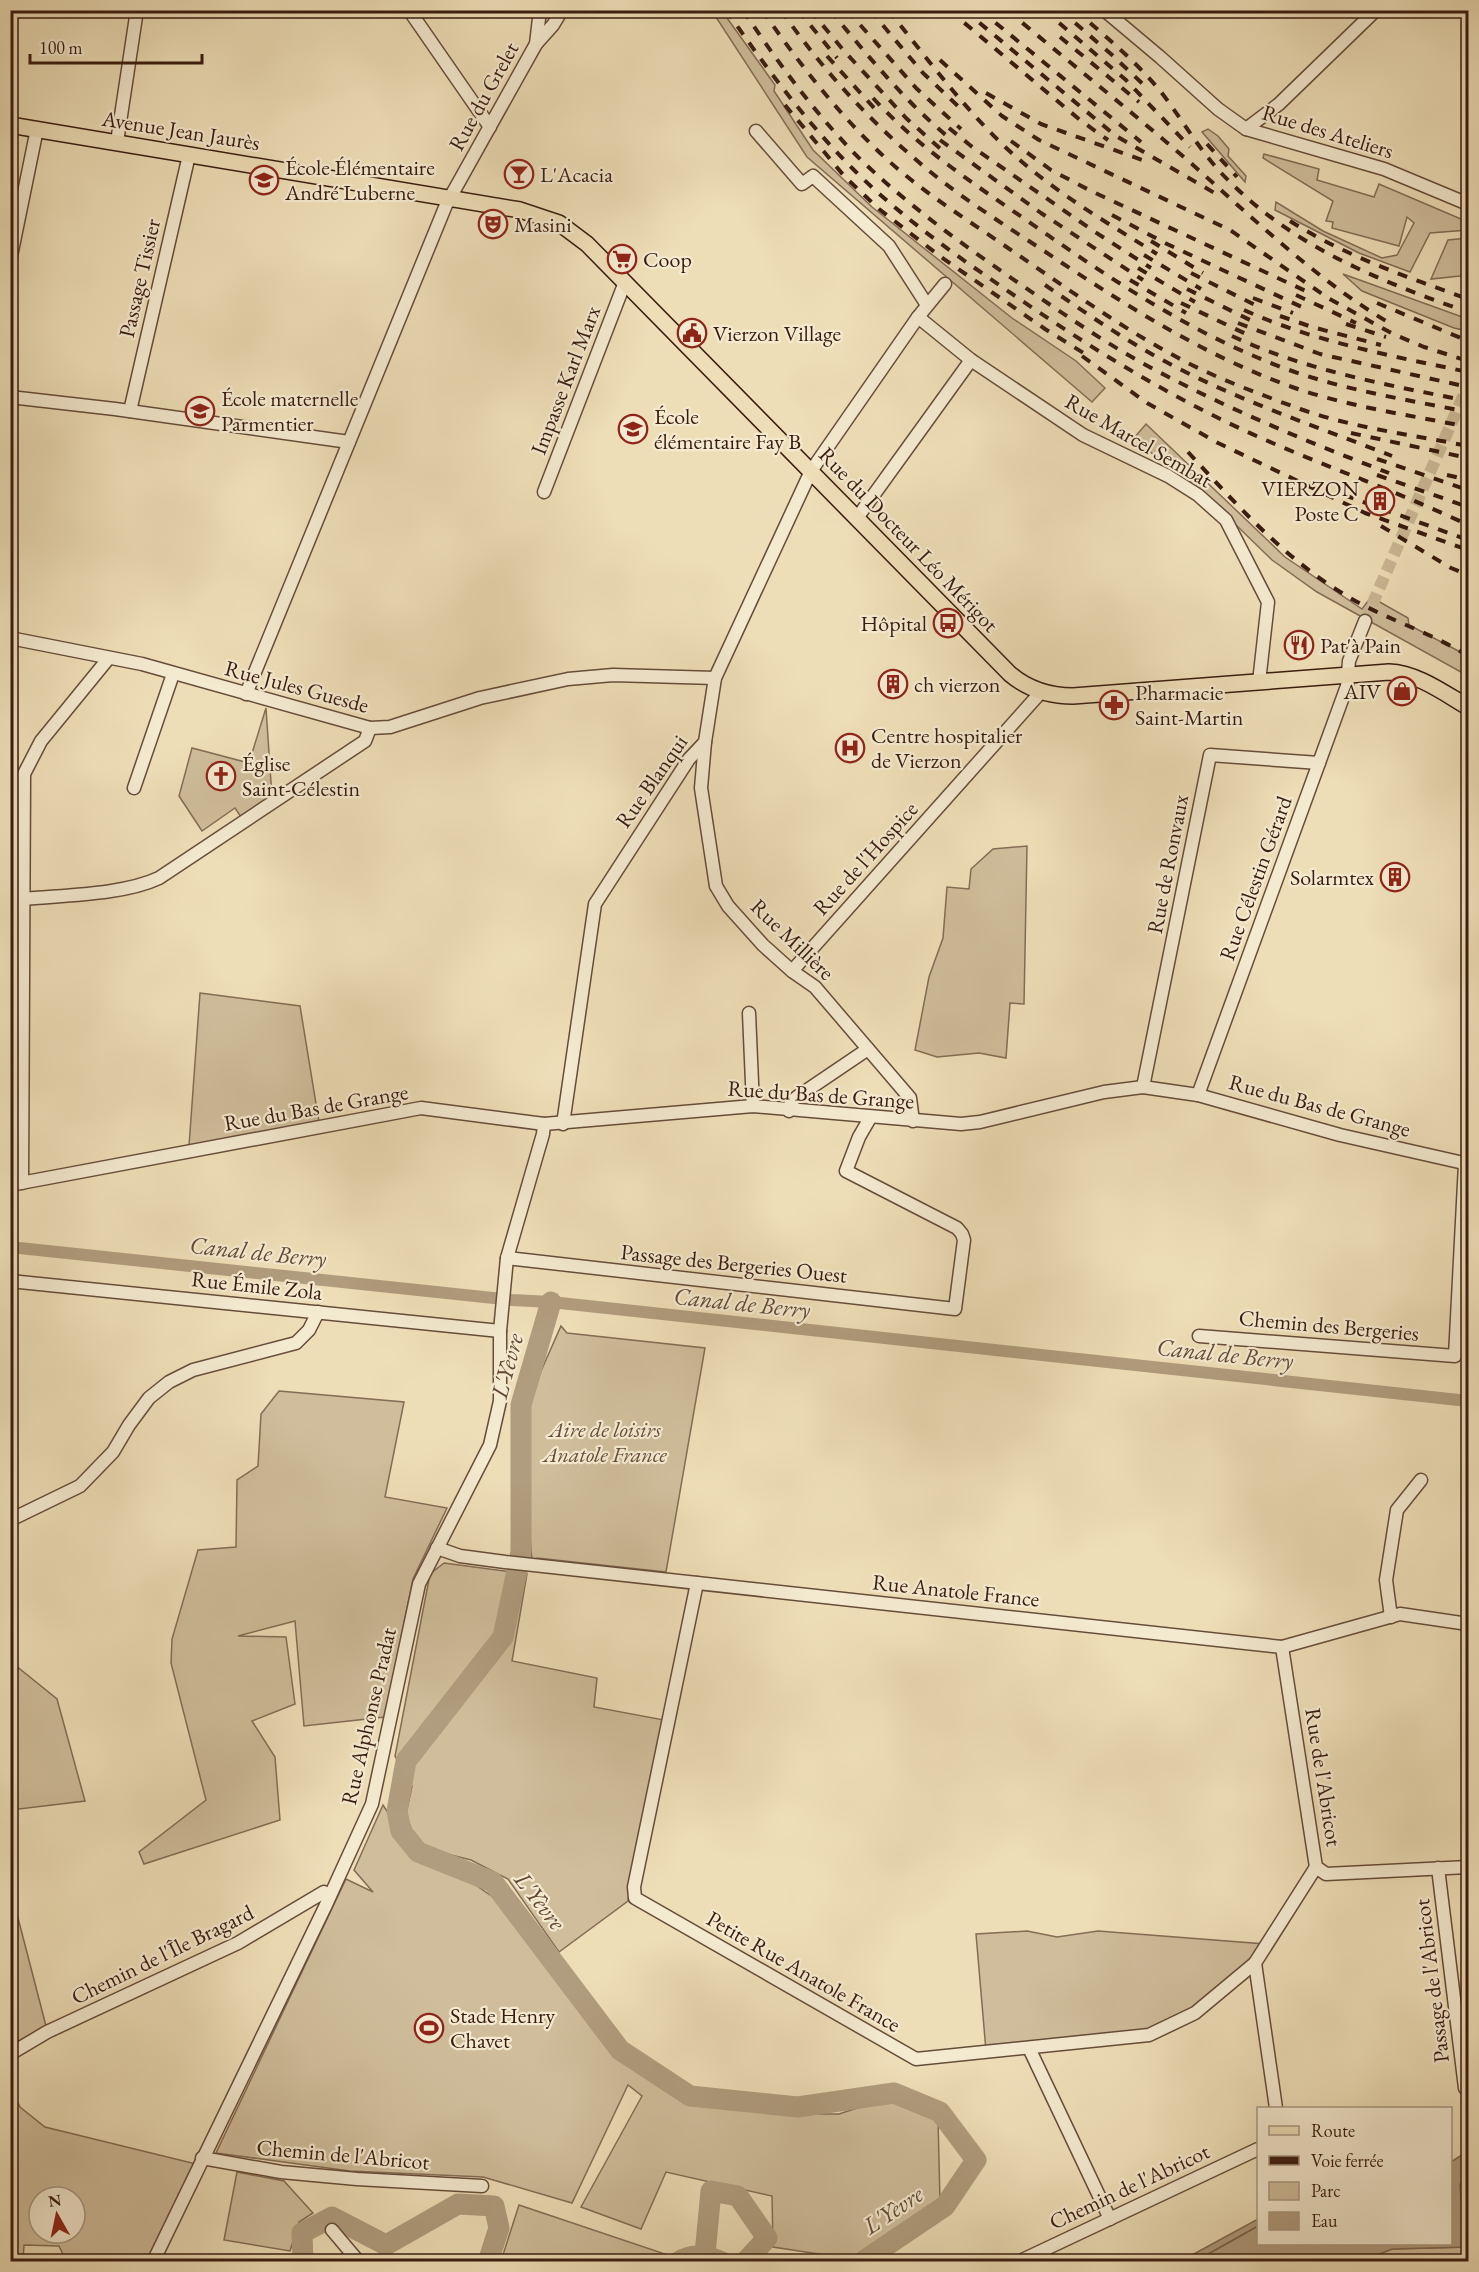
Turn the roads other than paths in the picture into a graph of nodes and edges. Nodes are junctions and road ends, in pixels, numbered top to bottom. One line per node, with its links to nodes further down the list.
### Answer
1 (137, 10): 13 (street)
2 (409, 10): 9 (street)
3 (540, 10): 7 (street, Rue du Grelet)
4 (562, 10): 7 (street)
5 (1104, 10): 11 (street, Rue des Ateliers)
6 (1376, 10): 11 (street)
7 (536, 44): 9 (street, Rue du Grelet)
8 (10, 125): 10 (main road, Avenue Jean Jaurès)
9 (490, 128): 15 (street, Rue du Grelet)
10 (37, 129): 13 (main road, Avenue Jean Jaurès); 17 (street)
11 (1246, 129): 16 (street, Rue des Ateliers)
12 (756, 131): 20 (street)
13 (117, 142): 14 (main road, Avenue Jean Jaurès)
14 (189, 154): 15 (main road, Avenue Jean Jaurès); 24 (street, Passage Tissier)
15 (450, 198): 18 (main road, Rue du Docteur Léo Mérigot); 25 (street, Rue du Grelet)
16 (1468, 204)
17 (10, 261)
18 (625, 282): 26 (main road, Rue du Docteur Léo Mérigot); 27 (street, Impasse Karl Marx)
19 (945, 284): 20 (street)
20 (927, 305): 21 (street)
21 (918, 317): 22 (street, Rue Marcel Sembat); 26 (street)
22 (971, 360): 28 (street); 35 (street, Rue Marcel Sembat)
23 (10, 397): 24 (street)
24 (130, 411): 25 (street)
25 (349, 442): 37 (street, Rue du Grelet)
26 (811, 471): 28 (main road, Rue du Docteur Léo Mérigot); 34 (street, Rue Blanqui)
27 (544, 492)
28 (857, 518): 36 (main road, Rue du Docteur Léo Mérigot)
29 (1365, 621): 33 (street, Rue Célestin Gérard)
30 (10, 638): 31 (street, Rue Jules Guesde)
31 (108, 659): 32 (street, Rue Jules Guesde); 43 (street)
32 (173, 674): 37 (street, Rue Jules Guesde); 42 (street)
33 (1348, 675): 35 (main road, Rue du Docteur Léo Mérigot); 38 (main road, Rue du Docteur Léo Mérigot); 41 (street, Rue Célestin Gérard)
34 (715, 678): 39 (street, Rue Jules Guesde); 40 (street, Rue Blanqui)
35 (1259, 682): 36 (main road, Rue du Docteur Léo Mérigot)
36 (1041, 692): 45 (street, Rue de l'Hospice)
37 (246, 694): 39 (street, Rue Jules Guesde)
38 (1468, 707)
39 (370, 728): 44 (street)
40 (705, 742): 45 (street, Rue Millière); 55 (street, Rue Blanqui)
41 (1319, 763): 48 (street, Rue de Ronvaux); 49 (street, Rue Célestin Gérard)
42 (134, 788)
43 (17, 818): 44 (street)
44 (23, 899): 57 (street)
45 (792, 971): 47 (street, Rue Millière)
46 (749, 1013): 50 (street)
47 (868, 1049): 51 (street); 53 (street, Rue Millière)
48 (1143, 1088): 49 (street, Rue du Bas de Grange); 53 (street, Rue du Bas de Grange)
49 (1198, 1095): 56 (street, Rue du Bas de Grange)
50 (753, 1106): 51 (street, Rue du Bas de Grange); 55 (street, Rue du Bas de Grange)
51 (789, 1111): 52 (street, Rue du Bas de Grange)
52 (870, 1118): 53 (street, Rue du Bas de Grange); 58 (street, Passage des Bergeries Ouest)
53 (913, 1121)
54 (544, 1124): 55 (street, Rue du Bas de Grange); 57 (street, Rue du Bas de Grange); 58 (street, Rue Alphonse Pradat)
55 (563, 1124)
56 (1467, 1164): 62 (street, Chemin des Bergeries)
57 (16, 1184)
58 (507, 1258): 61 (street, Rue Alphonse Pradat)
59 (10, 1281): 60 (street, Rue Émile Zola)
60 (318, 1312): 61 (street, Rue Émile Zola); 64 (street)
61 (500, 1331): 65 (street, Rue Alphonse Pradat)
62 (1199, 1336)
63 (1421, 1480): 67 (street)
64 (10, 1520)
65 (437, 1548): 66 (street, Rue Anatole France); 73 (street, Rue Alphonse Pradat)
66 (697, 1583): 69 (street, Rue Anatole France); 75 (street, Petite Rue Anatole France)
67 (1391, 1617): 68 (street, Rue Anatole France); 69 (street, Rue Anatole France)
68 (1468, 1624)
69 (1282, 1647): 70 (street, Rue de l'Abricot)
70 (1316, 1867): 72 (street, Rue de l'Abricot); 74 (street)
71 (1468, 1867): 72 (street, Rue de l'Abricot)
72 (1438, 1868): 77 (street, Passage de l'Abricot)
73 (330, 1895): 76 (street, Chemin de l'Île Bragard); 80 (street, Rue Alphonse Pradat)
74 (1255, 1963): 75 (street, Petite Rue Anatole France); 78 (street)
75 (1029, 2048): 82 (street)
76 (10, 2054)
77 (1465, 2088)
78 (1276, 2107)
79 (1257, 2149): 82 (street, Chemin de l'Abricot)
80 (202, 2158): 81 (street, Chemin de l'Abricot); 84 (street, Rue Alphonse Pradat)
81 (482, 2186)
82 (1110, 2220): 86 (street, Chemin de l'Abricot)
83 (332, 2230): 85 (street)
84 (153, 2262)
85 (360, 2262)
86 (1018, 2262)

